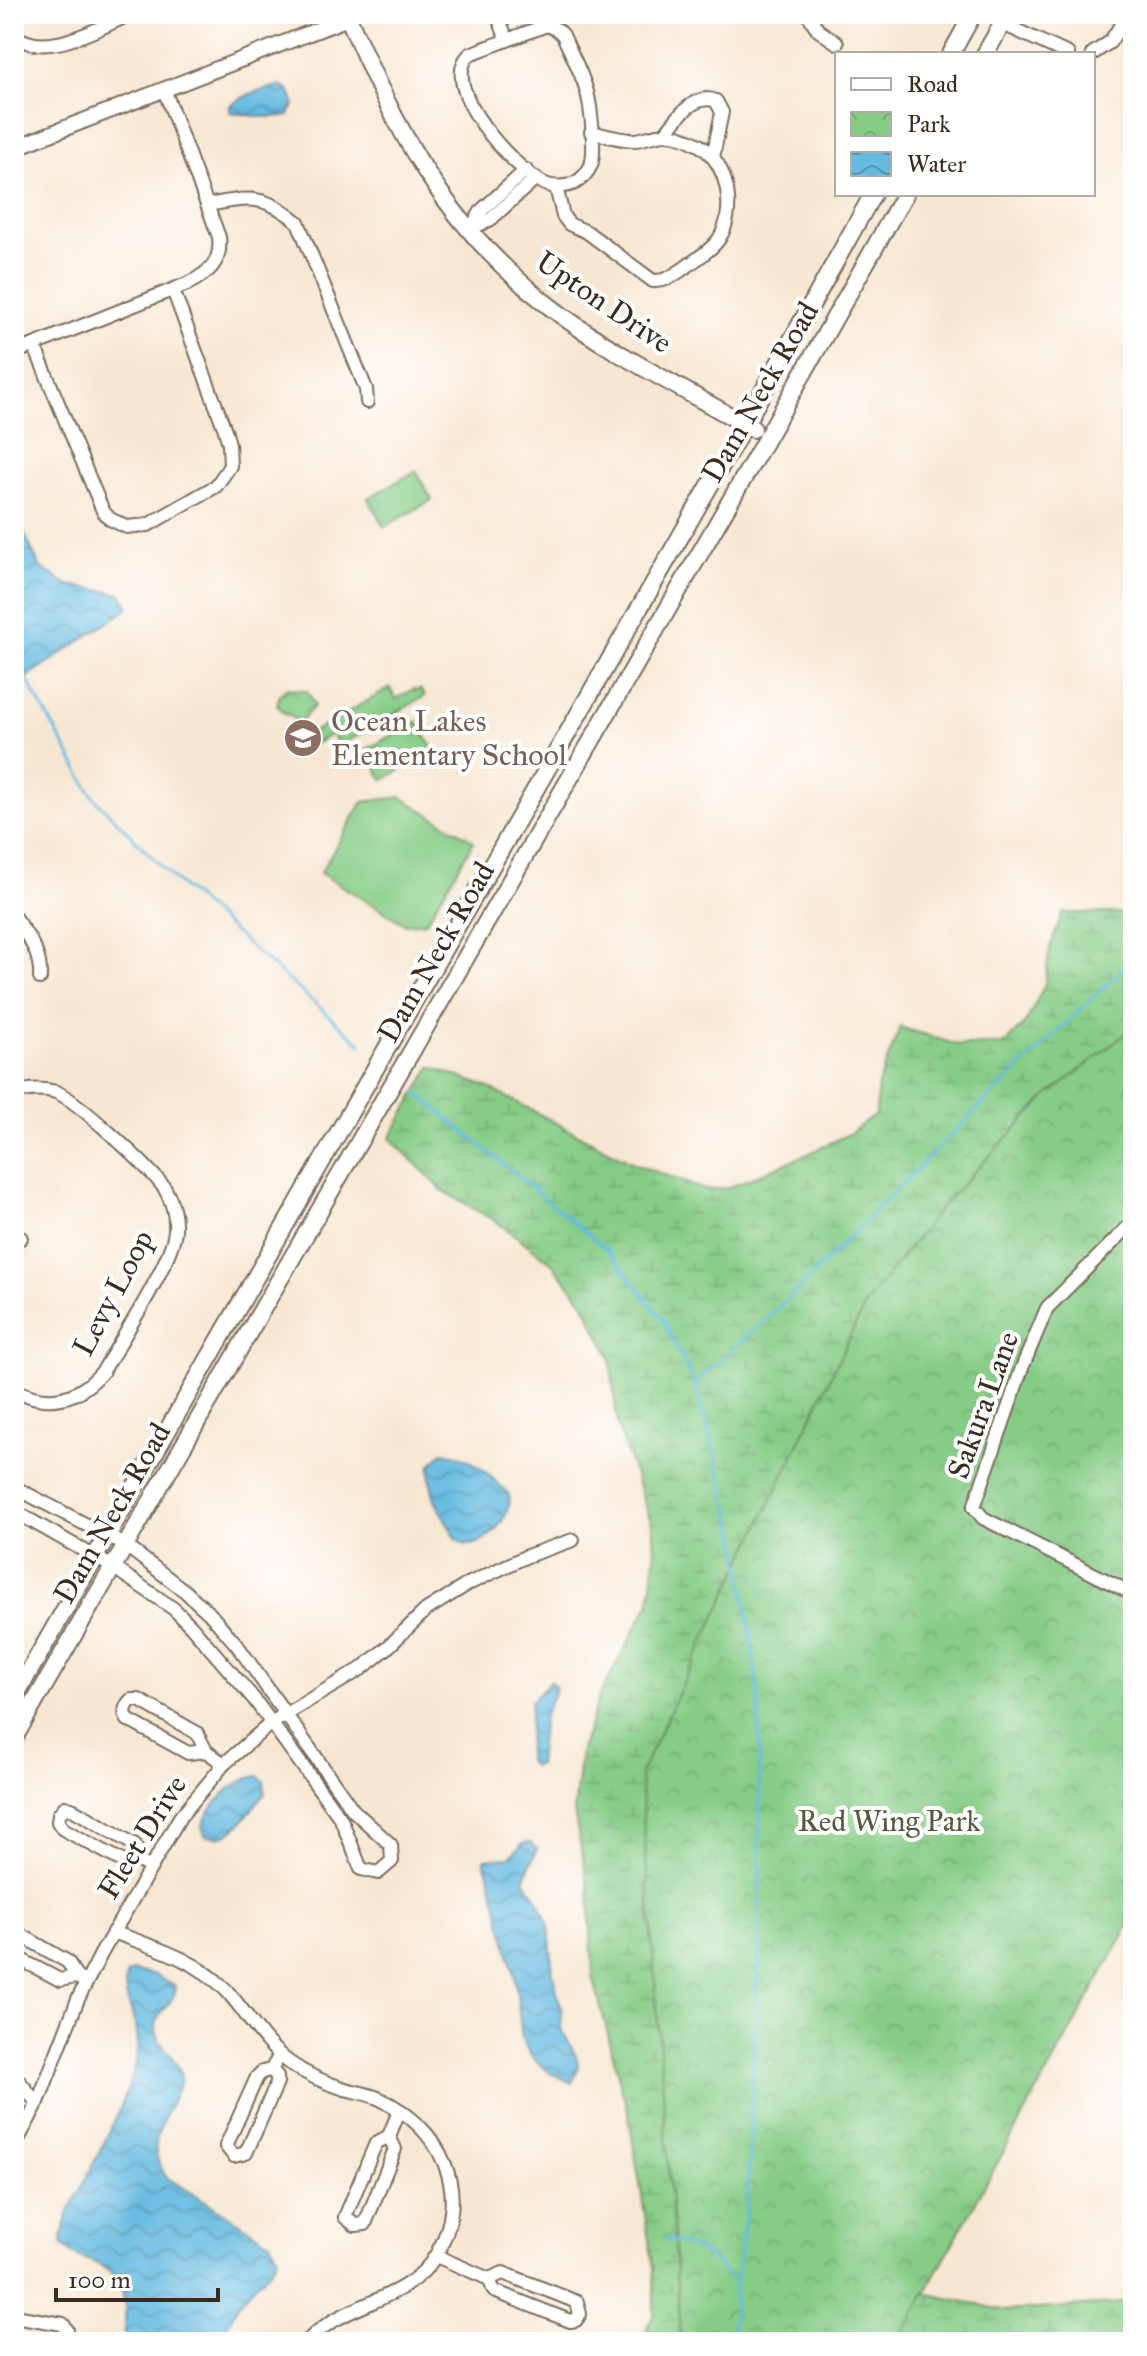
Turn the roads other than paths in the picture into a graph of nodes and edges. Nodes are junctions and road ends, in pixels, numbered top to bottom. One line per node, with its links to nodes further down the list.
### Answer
1 (131, 14): 9 (street)
2 (497, 14): 10 (street)
3 (808, 14): 11 (street)
4 (973, 14): 12 (main road)
5 (982, 14): 8 (main road)
6 (1128, 14): 15 (street)
7 (351, 15): 16 (street); 26 (main road, Upton Drive)
8 (1006, 19): 13 (main road); 14 (street)
9 (14, 34)
10 (507, 40): 17 (street); 21 (street)
11 (837, 43)
12 (952, 52)
13 (986, 52)
14 (1064, 52)
15 (1095, 52)
16 (164, 89): 19 (street); 25 (street)
17 (591, 132): 18 (street); 22 (street)
18 (665, 134): 20 (street); 20 (street)
19 (14, 148)
20 (713, 157): 22 (street)
21 (531, 174): 22 (street); 26 (street)
22 (556, 187)
23 (872, 196): 31 (main road, Dam Neck Road)
24 (904, 196): 32 (main road, Dam Neck Road)
25 (207, 205): 27 (street); 30 (street)
26 (469, 230): 31 (main road, Upton Drive)
27 (173, 290): 28 (street); 28 (street)
28 (34, 345): 29 (street)
29 (14, 353)
30 (367, 402)
31 (745, 424): 32 (main road, Upton Drive); 33 (main road, Dam Neck Road)
32 (767, 437): 34 (main road, Dam Neck Road)
33 (539, 783): 34 (main road); 42 (main road, Dam Neck Road)
34 (559, 796): 44 (main road, Dam Neck Road)
35 (14, 917): 36 (street)
36 (40, 978)
37 (14, 1093): 39 (street, Levy Loop)
38 (1133, 1222): 47 (street, Sakura Lane)
39 (14, 1389)
40 (14, 1487): 42 (street)
41 (14, 1511): 45 (street)
42 (107, 1536): 44 (street); 45 (main road, Dam Neck Road)
43 (573, 1540): 49 (street, Fleet Drive)
44 (125, 1545): 46 (main road, Dam Neck Road); 49 (street)
45 (95, 1556): 46 (street); 48 (main road, Dam Neck Road)
46 (113, 1567): 50 (street); 51 (main road, Dam Neck Road)
47 (1133, 1594)
48 (14, 1698)
49 (286, 1713): 50 (street, Fleet Drive); 50 (street)
50 (271, 1723): 53 (street, Fleet Drive)
51 (14, 1738)
52 (206, 1751): 52 (street); 53 (street)
53 (224, 1764): 54 (street, Fleet Drive)
54 (145, 1864): 54 (street); 56 (street, Fleet Drive)
55 (14, 1931): 58 (street)
56 (113, 1932): 58 (street, Fleet Drive); 59 (street)
57 (14, 1956): 58 (street)
58 (81, 1979): 63 (street, Fleet Drive)
59 (280, 2055): 60 (street); 64 (street)
60 (271, 2070): 60 (street)
61 (14, 2077): 63 (street)
62 (14, 2098): 63 (street)
63 (33, 2099): 66 (street, Fleet Drive)
64 (399, 2111): 65 (street); 67 (street)
65 (389, 2136): 65 (street)
66 (14, 2147)
67 (436, 2256): 68 (street); 73 (street)
68 (489, 2279): 68 (street)
69 (14, 2316): 72 (street)
70 (14, 2338): 71 (street)
71 (40, 2342)
72 (62, 2342)
73 (307, 2342)

